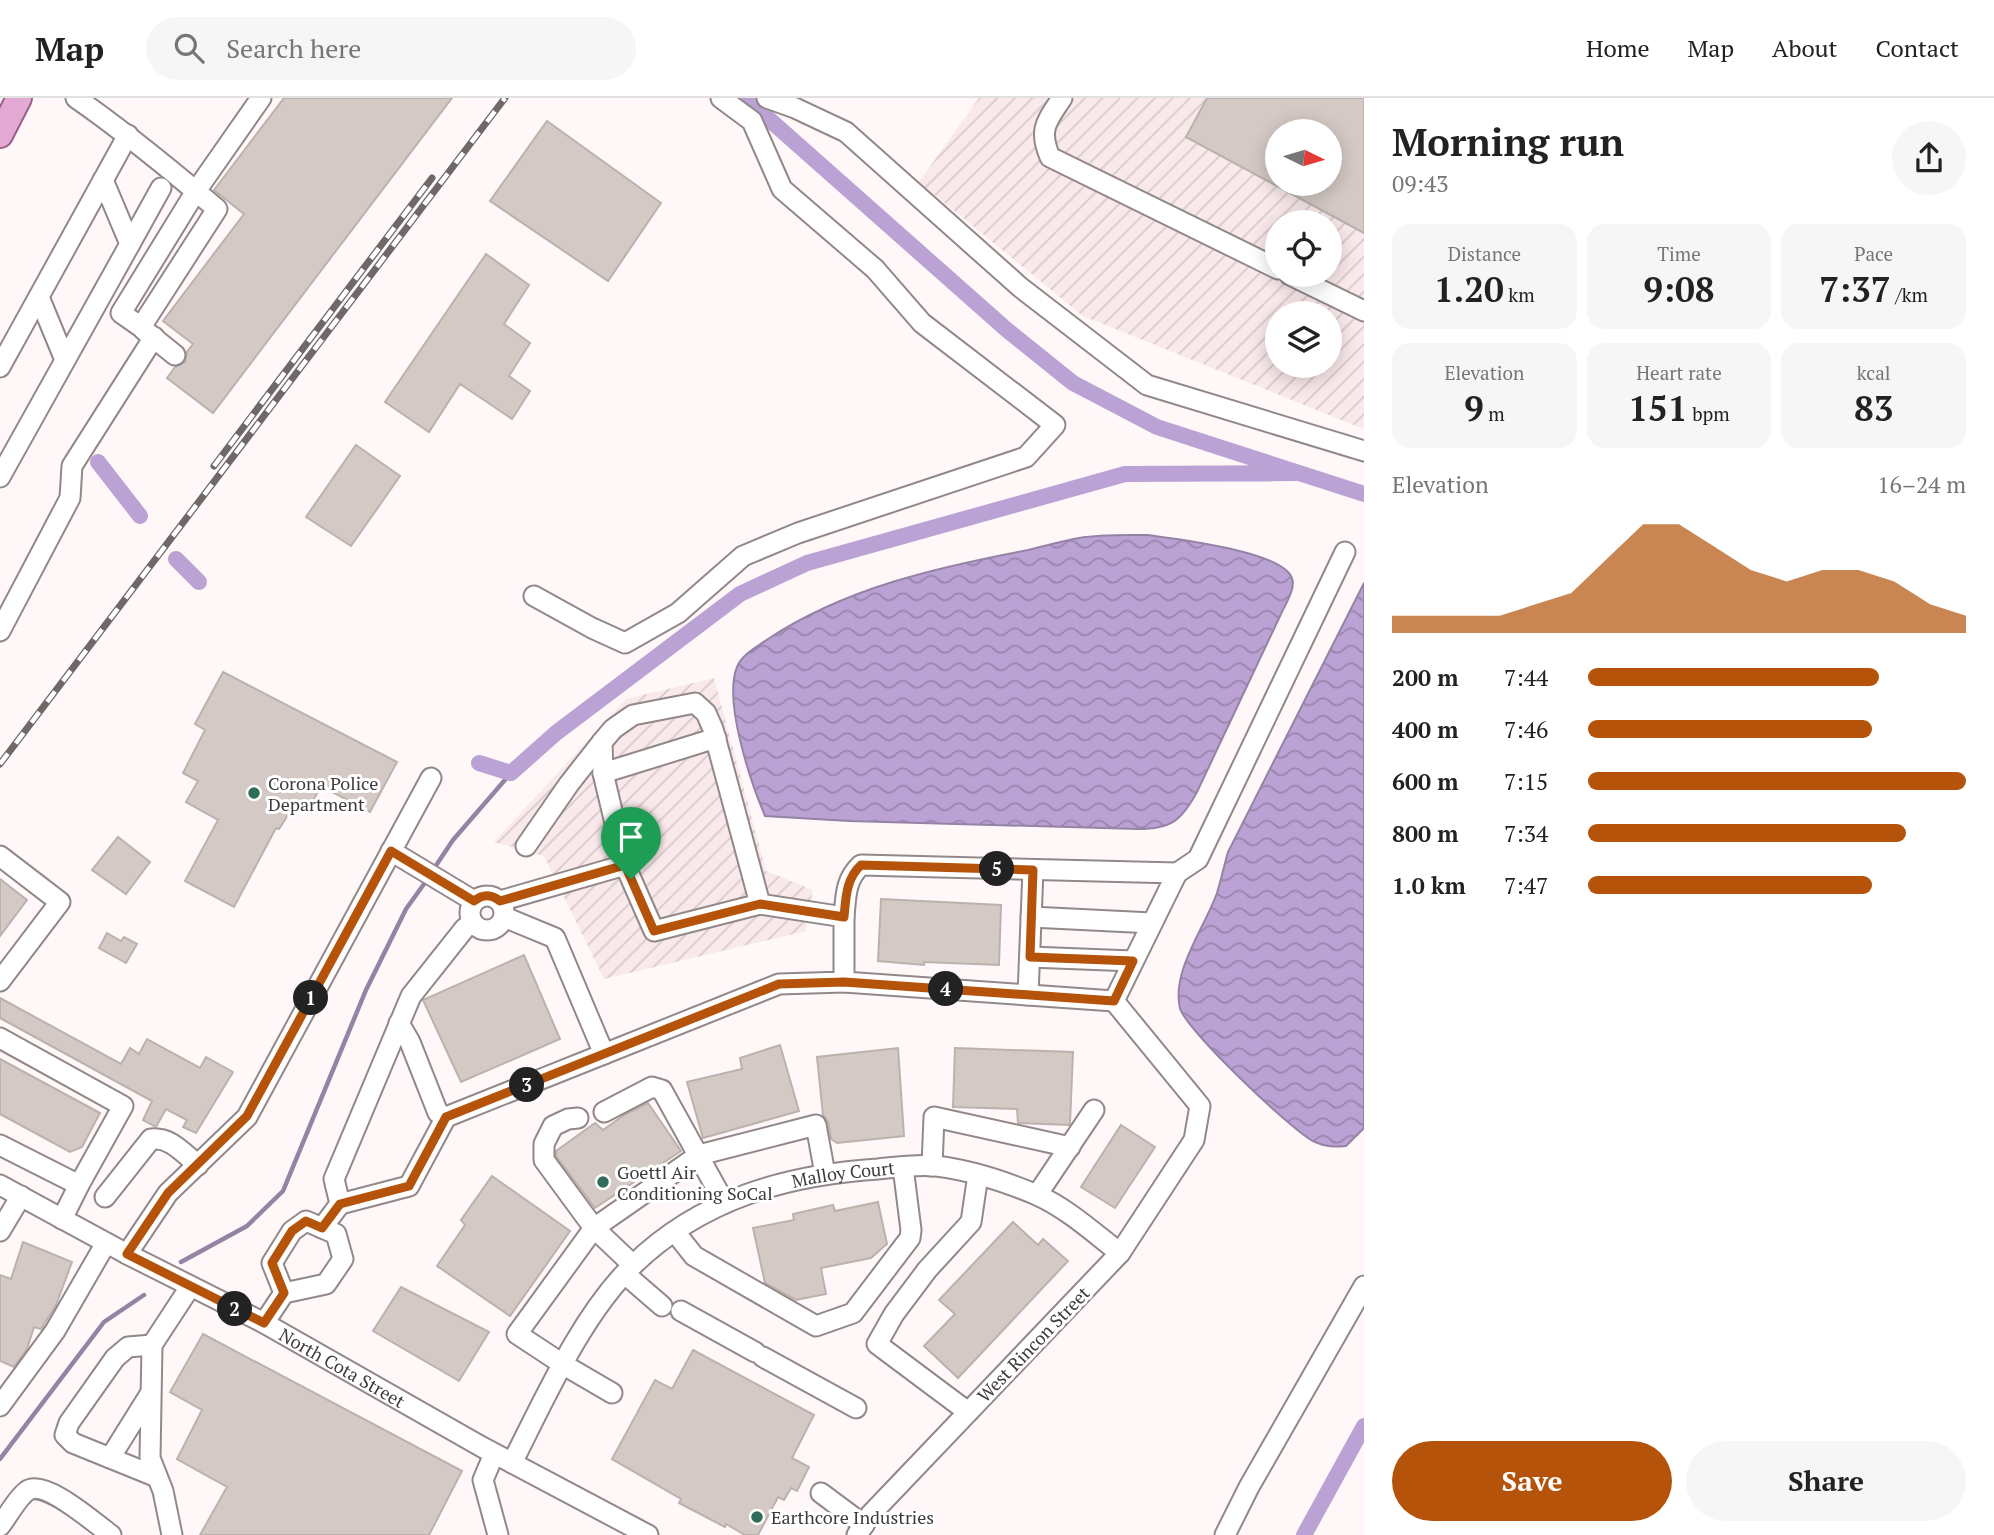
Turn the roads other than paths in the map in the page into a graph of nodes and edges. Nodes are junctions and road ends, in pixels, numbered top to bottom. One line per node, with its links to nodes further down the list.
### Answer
1 (19, 98): 7 (main road)
2 (76, 98): 8 (street)
3 (261, 98): 11 (street)
4 (721, 98): 24 (street)
5 (767, 98): 21 (street)
6 (1062, 98): 13 (street)
7 (0, 135)
8 (128, 135): 9 (street); 11 (street)
9 (103, 180): 12 (street); 15 (street)
10 (161, 188): 12 (street)
11 (196, 191): 17 (street); 17 (street)
12 (130, 244): 19 (street)
13 (1265, 263)
14 (1315, 287): 16 (street)
15 (39, 298): 19 (street); 20 (street)
16 (1364, 311)
17 (147, 328): 18 (street); 25 (street)
18 (175, 355)
19 (65, 360): 22 (street)
20 (0, 366)
21 (1364, 451)
22 (0, 477)
23 (1345, 552): 35 (street)
24 (534, 596)
25 (0, 631)
26 (716, 738): 27 (street); 28 (street); 37 (street)
27 (602, 742): 28 (street); 30 (street)
28 (603, 773): 33 (street)
29 (431, 778): 31 (street)
30 (526, 846)
31 (391, 851): 36 (street); 59 (street)
32 (0, 856): 45 (street)
33 (625, 865): 37 (street); 38 (street)
34 (1033, 870): 35 (street); 39 (street); 40 (street)
35 (1177, 873): 42 (street)
36 (474, 901): 38 (street); 41 (street)
37 (760, 904): 39 (street)
38 (502, 909): 41 (street); 51 (street)
39 (844, 917): 46 (street)
40 (1031, 917): 42 (street); 43 (street)
41 (473, 923): 49 (street)
42 (1152, 923): 44 (street)
43 (1030, 957): 44 (street); 47 (street)
44 (1133, 961): 48 (street)
45 (0, 981)
46 (844, 982): 47 (street); 51 (street)
47 (1028, 995): 48 (street)
48 (1114, 1001): 77 (street, West Rincon Street)
49 (399, 1023): 54 (street); 70 (street)
50 (0, 1038): 65 (street)
51 (604, 1054): 54 (street)
52 (1094, 1110): 57 (street)
53 (604, 1112): 58 (street)
54 (446, 1117): 70 (street)
55 (578, 1118): 73 (street)
56 (0, 1145): 65 (street)
57 (1070, 1147): 60 (street); 66 (street)
58 (699, 1155): 62 (street); 69 (street); 73 (street)
59 (198, 1165): 68 (street); 78 (street)
60 (932, 1166): 61 (street, Malloy Court); 63 (street, Malloy Court)
61 (903, 1167): 62 (street, Malloy Court); 75 (street)
62 (825, 1174): 69 (street, Malloy Court)
63 (978, 1175): 66 (street, Malloy Court); 90 (street)
64 (0, 1185): 67 (street, North Cota Street)
65 (79, 1185): 71 (street)
66 (1037, 1195): 77 (street, Malloy Court)
67 (20, 1196): 71 (street, North Cota Street); 74 (street)
68 (105, 1197)
69 (724, 1202): 75 (street, Malloy Court)
70 (340, 1204): 72 (street)
71 (62, 1219): 76 (street, North Cota Street)
72 (322, 1228): 82 (street); 82 (street)
73 (594, 1228): 79 (street); 85 (street)
74 (0, 1231)
75 (675, 1231): 79 (street, Malloy Court)
76 (106, 1243): 78 (street, North Cota Street); 88 (street)
77 (1120, 1252): 90 (street, West Rincon Street)
78 (127, 1254): 81 (street, North Cota Street)
79 (629, 1270): 85 (street, Malloy Court); 89 (street)
80 (1364, 1286): 102 (street)
81 (190, 1287): 83 (street, North Cota Street); 84 (street)
82 (284, 1293): 83 (street)
83 (264, 1323): 91 (street, North Cota Street)
84 (152, 1345): 86 (street); 92 (street)
85 (564, 1365): 87 (street); 93 (street, Malloy Court)
86 (153, 1390): 92 (street); 94 (street)
87 (612, 1392)
88 (0, 1406)
89 (856, 1408)
90 (968, 1412): 97 (street, West Rincon Street)
91 (494, 1454): 93 (street, North Cota Street); 100 (street)
92 (110, 1458): 94 (street)
93 (512, 1463): 101 (street, North Cota Street)
94 (157, 1477): 99 (street)
95 (821, 1493): 97 (street)
96 (0, 1526): 98 (street)
97 (861, 1530)
98 (111, 1535)
99 (172, 1535)
100 (498, 1535)
101 (648, 1535)
102 (1225, 1535)

